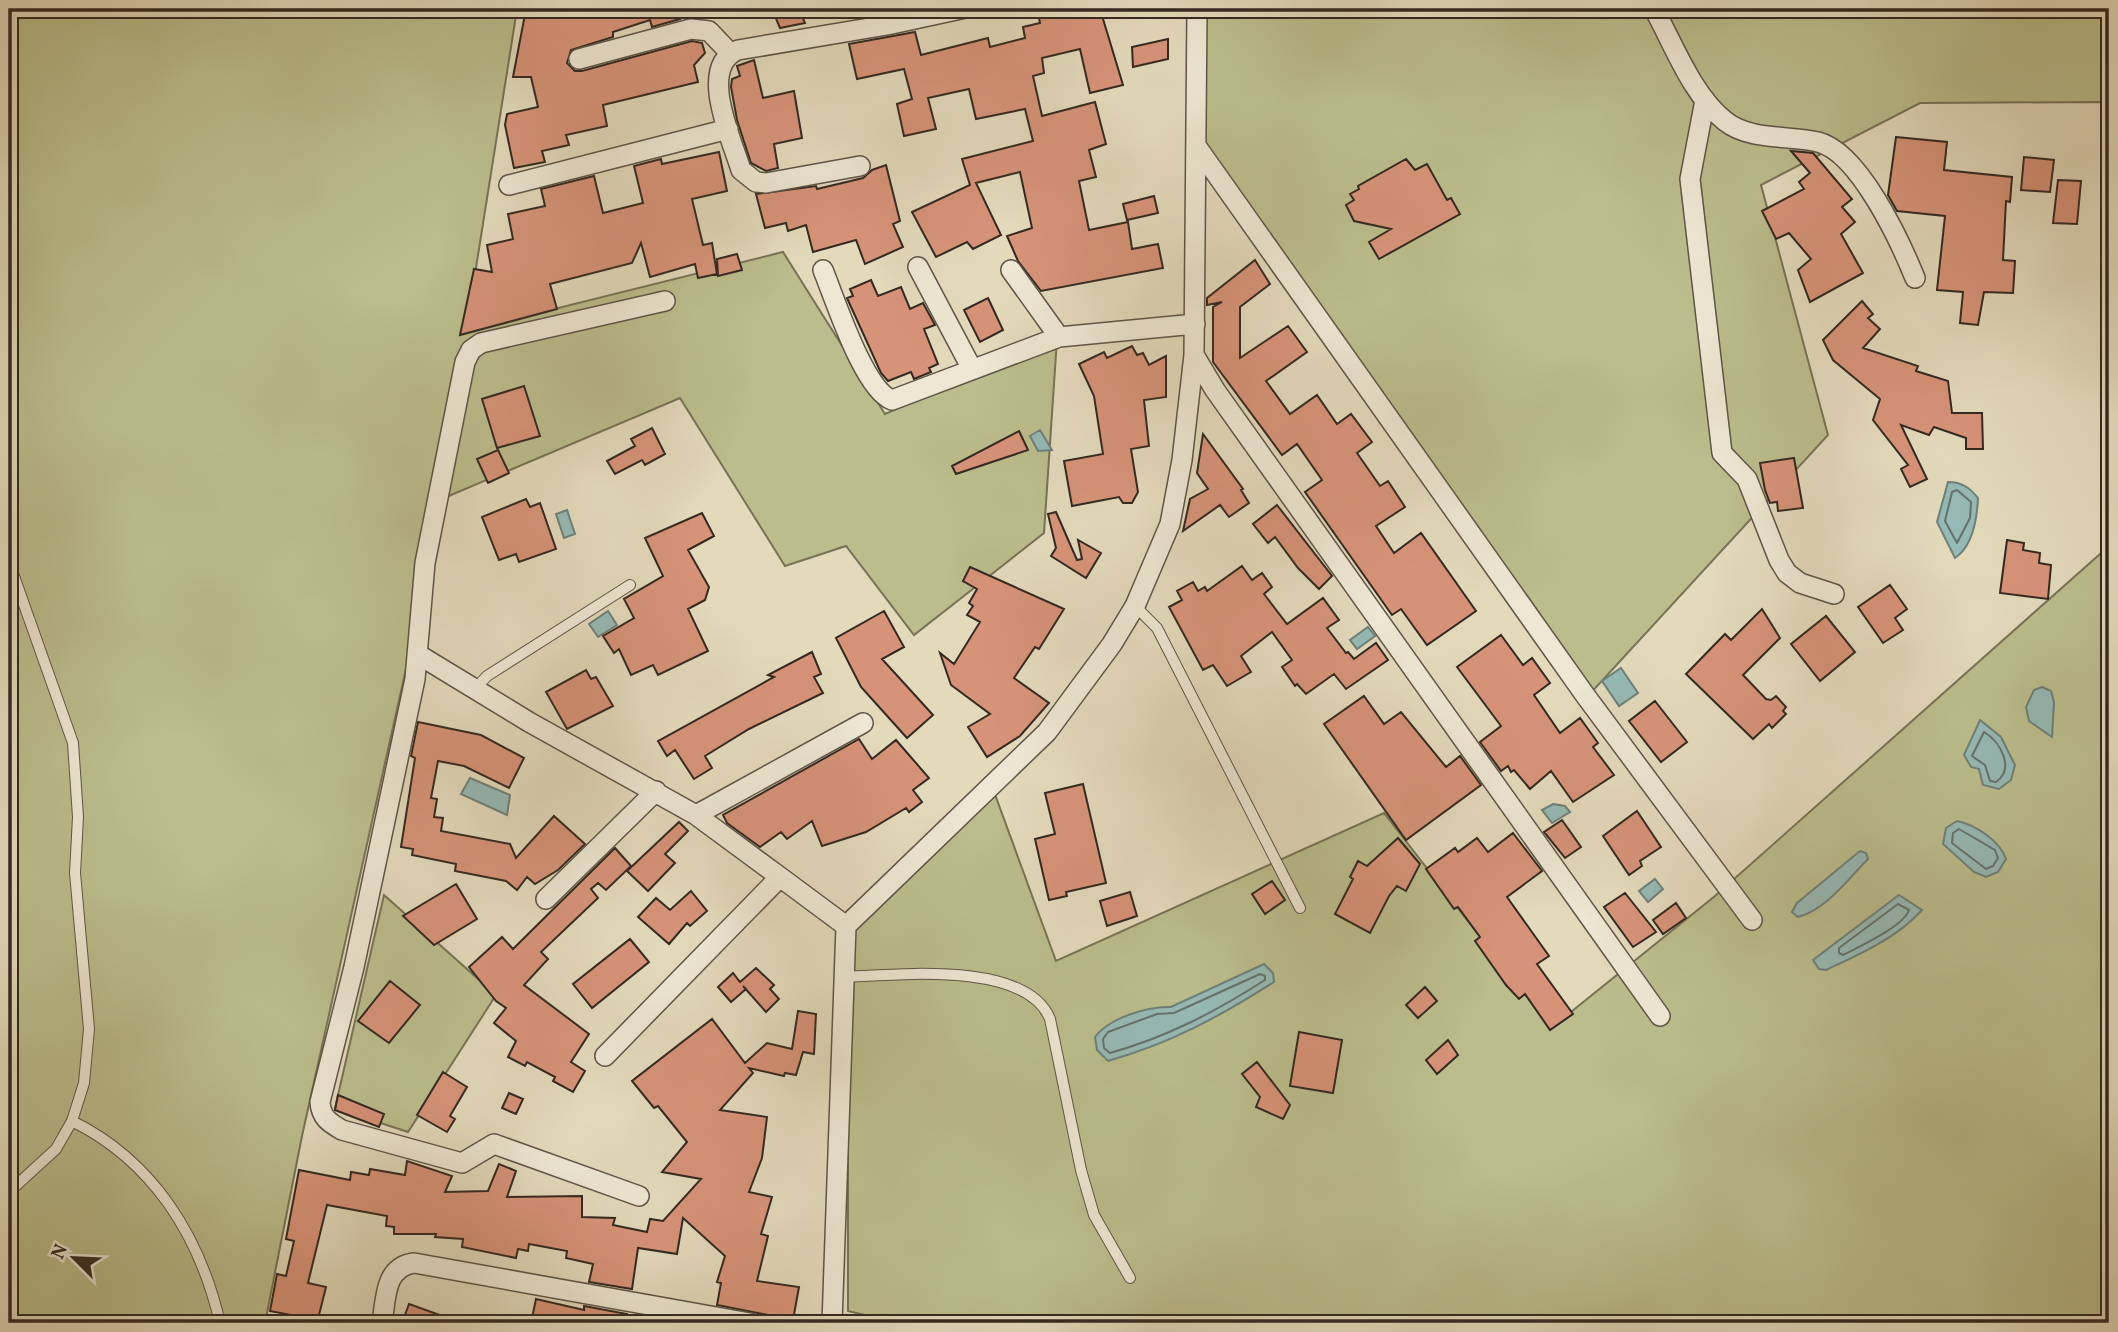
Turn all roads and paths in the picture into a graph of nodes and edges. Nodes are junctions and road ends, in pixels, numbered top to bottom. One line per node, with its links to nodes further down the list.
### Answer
1 (961, 9): 4 (street)
2 (1197, 9): 8 (street)
3 (1654, 9): 6 (street)
4 (730, 53): 5 (street); 7 (street)
5 (579, 59)
6 (1704, 100): 14 (street); 22 (street)
7 (728, 129): 9 (street); 10 (street)
8 (1197, 147): 16 (street); 32 (street)
9 (860, 166)
10 (509, 185)
11 (918, 267): 19 (street)
12 (822, 270): 19 (street)
13 (1011, 270): 17 (street)
14 (1915, 278)
15 (665, 301): 24 (street)
16 (1195, 324): 17 (street); 18 (street)
17 (1059, 337): 19 (street)
18 (1194, 355): 23 (street); 35 (street)
19 (972, 369)
20 (9, 562): 37 (lane)
21 (630, 585): 25 (lane)
22 (1834, 594)
23 (1135, 606): 31 (lane); 33 (street)
24 (419, 655): 25 (street); 39 (street)
25 (475, 689): 27 (street)
26 (863, 723): 28 (street)
27 (656, 791): 28 (street); 30 (street)
28 (696, 815): 29 (street)
29 (780, 877): 33 (street); 36 (street)
30 (546, 899)
31 (1300, 908)
32 (1752, 920)
33 (846, 926): 34 (street)
34 (843, 977): 40 (lane); 44 (street)
35 (1660, 1016)
36 (605, 1056)
37 (72, 1121): 38 (lane); 41 (lane)
38 (9, 1192)
39 (639, 1196)
40 (1129, 1278)
41 (220, 1323)
42 (382, 1323): 43 (street)
43 (750, 1323)
44 (832, 1323)

